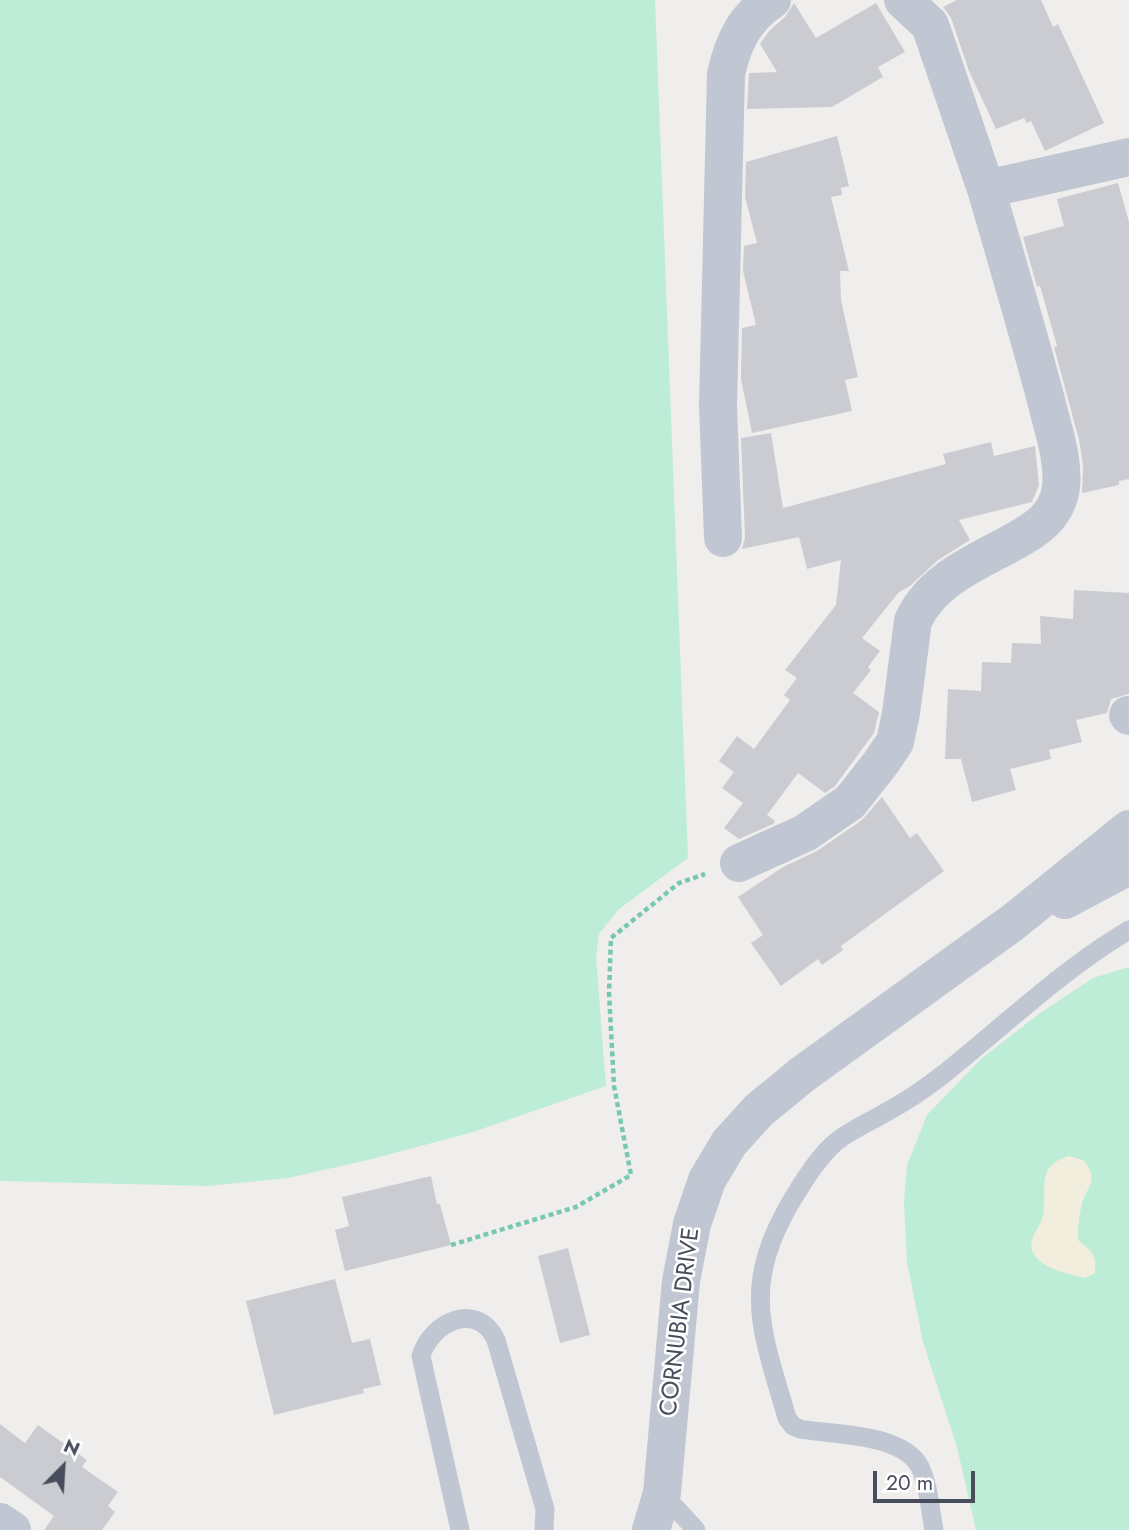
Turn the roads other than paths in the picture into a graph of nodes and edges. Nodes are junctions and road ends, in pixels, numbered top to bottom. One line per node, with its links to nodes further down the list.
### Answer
1 (772, 0): 5 (street)
2 (904, 0): 4 (street)
3 (1129, 157): 4 (street)
4 (986, 189): 7 (street)
5 (723, 538)
6 (1129, 829): 9 (street, CORNUBIA DRIVE)
7 (739, 863)
8 (1129, 866): 9 (street, CORNUBIA DRIVE)
9 (1012, 923): 11 (street, CORNUBIA DRIVE)
10 (1129, 930): 18 (lane)
11 (662, 1493): 16 (street, CORNUBIA DRIVE); 17 (lane)
12 (0, 1522): 13 (street)
13 (12, 1530)
14 (460, 1530): 15 (lane)
15 (544, 1530)
16 (651, 1530)
17 (696, 1530)
18 (934, 1530)

